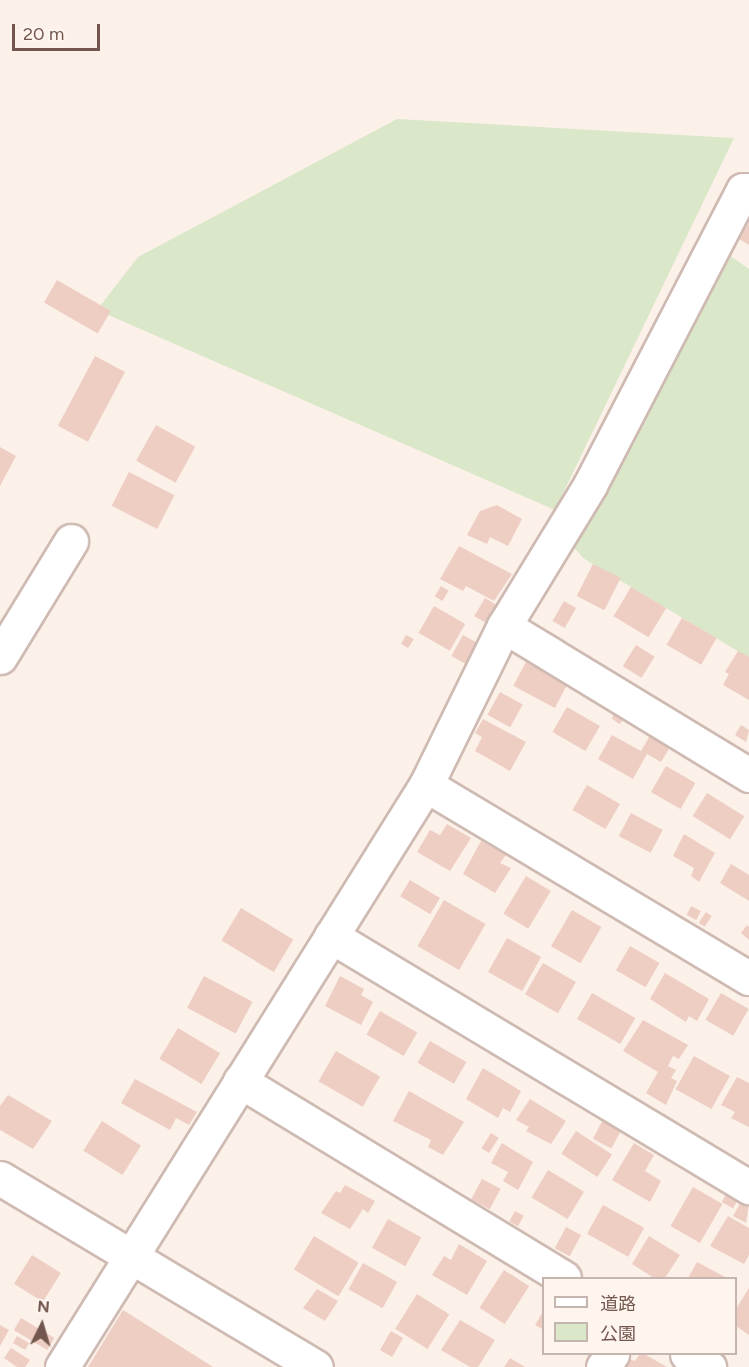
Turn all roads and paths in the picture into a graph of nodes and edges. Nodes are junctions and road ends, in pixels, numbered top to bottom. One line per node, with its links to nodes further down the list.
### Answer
1 (749, 190): 3 (street)
2 (71, 541): 4 (street)
3 (504, 626): 5 (street); 6 (street)
4 (0, 657)
5 (749, 774)
6 (426, 785): 7 (street); 8 (street)
7 (331, 936): 9 (street); 11 (street)
8 (749, 978)
9 (240, 1081): 12 (street); 13 (street)
10 (11, 1185): 12 (street)
11 (749, 1187)
12 (129, 1255): 15 (street); 16 (street)
13 (562, 1277)
14 (690, 1355): 17 (street)
15 (62, 1367)
16 (316, 1367)
17 (709, 1367)

